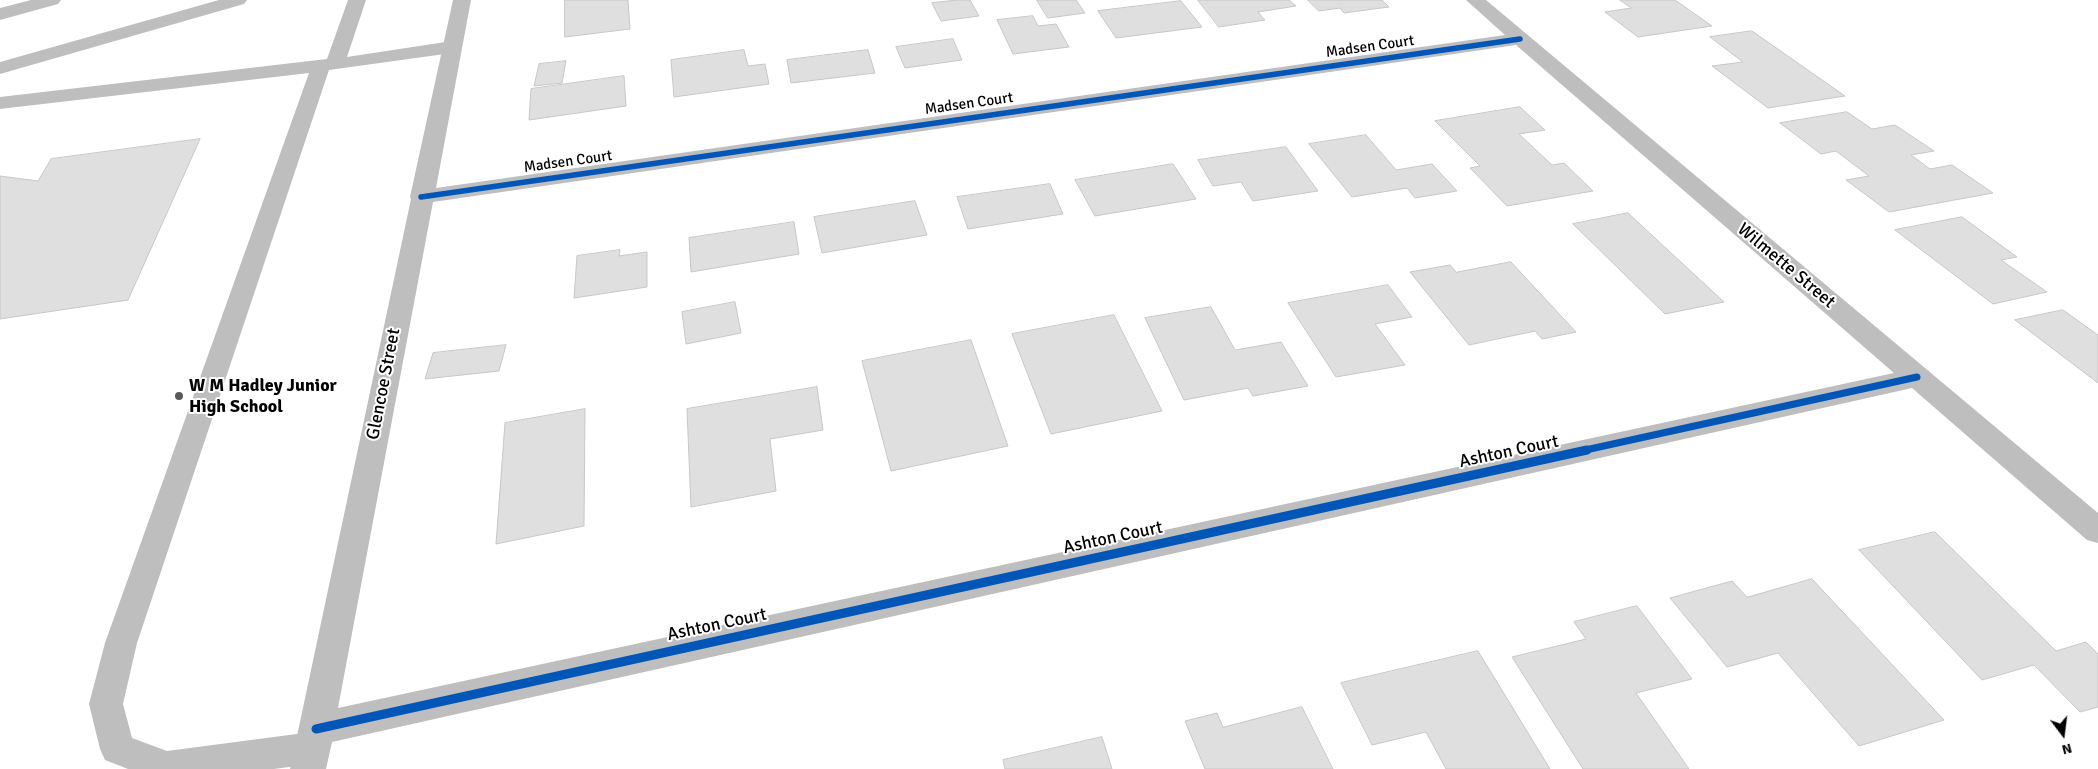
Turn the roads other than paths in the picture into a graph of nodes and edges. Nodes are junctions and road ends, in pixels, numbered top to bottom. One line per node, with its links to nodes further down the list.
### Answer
1 (52, 0): 6 (street)
2 (238, 0): 10 (lane)
3 (357, 0): 9 (lane)
4 (462, 0): 8 (street, Glencoe Street)
5 (1475, 0): 7 (street, Wilmette Street)
6 (0, 14)
7 (1520, 39): 12 (street, Madsen Court); 13 (street, Wilmette Street)
8 (452, 47): 9 (lane); 12 (street, Glencoe Street)
9 (328, 65): 11 (lane); 15 (lane)
10 (0, 68)
11 (0, 103)
12 (422, 197): 15 (street, Glencoe Street)
13 (1917, 377): 14 (street, Wilmette Street); 15 (street, Ashton Court)
14 (2098, 532)
15 (312, 749)

